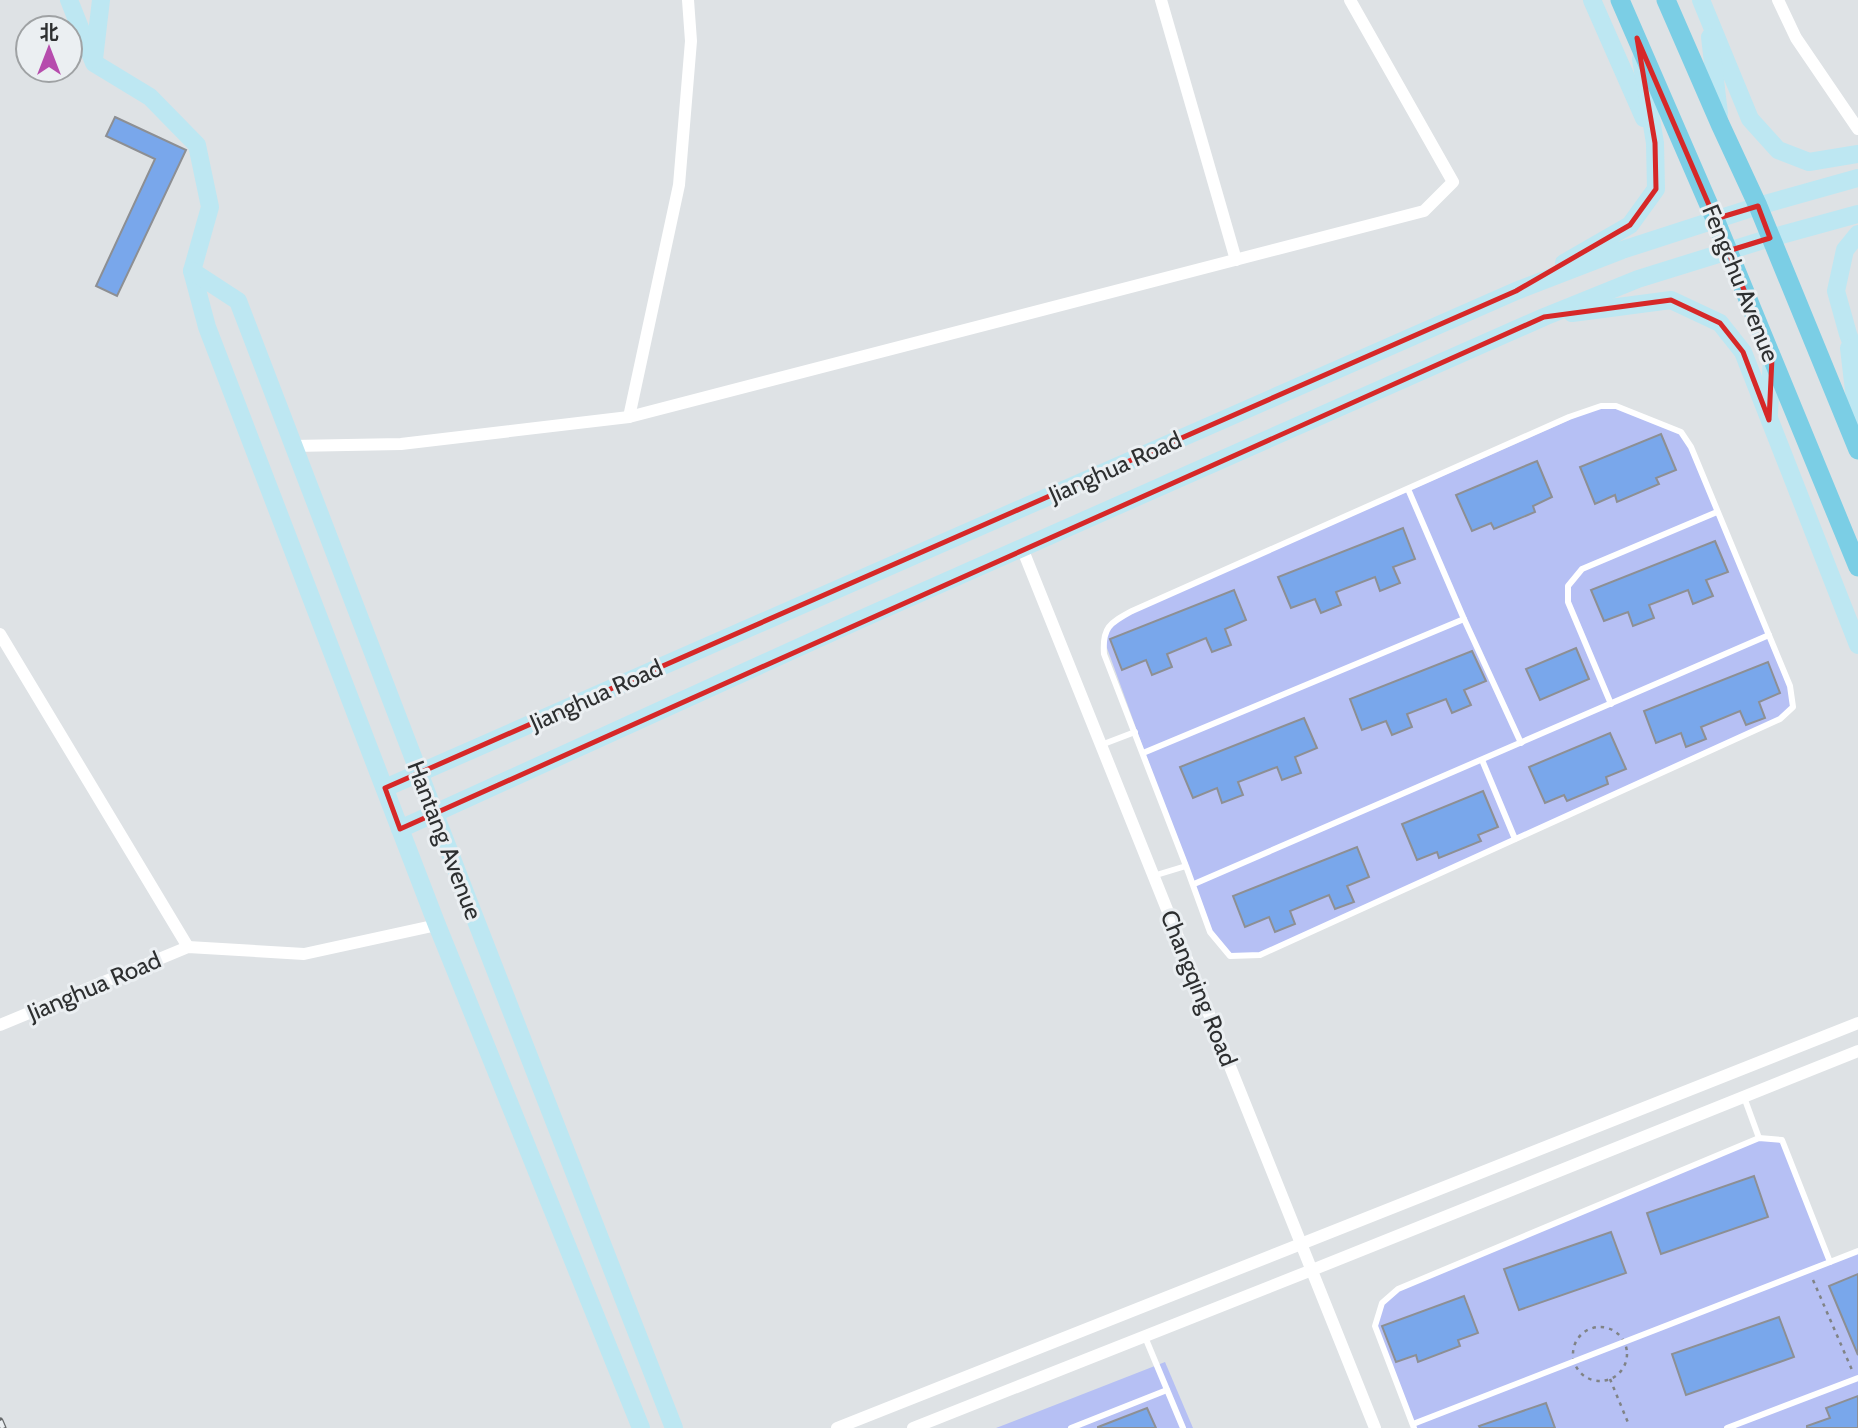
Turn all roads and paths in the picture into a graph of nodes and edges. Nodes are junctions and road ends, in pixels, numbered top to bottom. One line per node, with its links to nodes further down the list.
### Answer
1 (69, 0): 12 (main road)
2 (101, 0): 12 (main road)
3 (688, 0): 31 (street)
4 (1161, 0): 24 (street)
5 (1350, 0): 24 (street)
6 (1592, 0): 15 (main road)
7 (1620, 0): 11 (main road, Fengchu Avenue)
8 (1666, 0): 13 (main road, Fengchu Avenue)
9 (1778, 0): 14 (street)
10 (1705, 8): 13 (main road); 16 (main road)
11 (1637, 38): 15 (main road); 20 (main road, Fengchu Avenue)
12 (93, 63): 25 (main road)
13 (1720, 124): 18 (main road, Fengchu Avenue)
14 (1858, 129)
15 (1655, 143): 26 (main road)
16 (1858, 154)
17 (1857, 179): 18 (main road, Jianghua Road)
18 (1758, 206): 20 (main road, Jianghua Road); 22 (main road, Fengchu Avenue)
19 (1858, 214): 22 (main road, Jianghua Road)
20 (1716, 219): 23 (main road, Fengchu Avenue); 26 (main road, Jianghua Road)
21 (1858, 234): 28 (main road)
22 (1770, 238): 23 (main road, Jianghua Road); 35 (main road, Fengchu Avenue)
23 (1728, 251): 27 (main road, Jianghua Road); 29 (main road, Fengchu Avenue)
24 (1236, 260): 31 (street)
25 (192, 271): 34 (main road, Hantang Avenue); 51 (main road, Hantang Avenue)
26 (1516, 291): 50 (main road, Jianghua Road)
27 (1544, 317): 32 (main road); 38 (main road, Jianghua Road)
28 (1848, 334): 30 (main road); 33 (main road)
29 (1772, 358): 32 (main road); 39 (main road, Fengchu Avenue)
30 (1858, 360)
31 (629, 417): 34 (street)
32 (1769, 420): 43 (main road)
33 (1858, 425)
34 (293, 446): 50 (main road, Hantang Avenue)
35 (1858, 450)
36 (1408, 489): 37 (lane); 40 (lane); 45 (lane)
37 (1717, 512): 42 (lane); 44 (lane)
38 (1022, 548): 47 (street, Changqing Road); 52 (main road, Jianghua Road)
39 (1858, 567)
40 (1464, 619): 46 (lane); 48 (lane)
41 (0, 634): 59 (street)
42 (1769, 635): 44 (lane); 54 (lane)
43 (1858, 645)
44 (1611, 704): 46 (lane)
45 (1135, 732): 47 (lane); 48 (lane)
46 (1521, 743): 49 (lane)
47 (1101, 745): 56 (street, Changqing Road)
48 (1143, 753): 55 (lane)
49 (1482, 760): 54 (lane); 57 (lane)
50 (419, 773): 51 (main road, Jianghua Road); 52 (main road, Hantang Avenue)
51 (384, 788): 53 (main road, Hantang Avenue)
52 (434, 814): 53 (main road, Jianghua Road); 77 (main road, Hantang Avenue)
53 (400, 829): 58 (main road, Hantang Avenue)
54 (1515, 839): 57 (lane)
55 (1186, 866): 56 (lane); 57 (lane)
56 (1153, 876): 65 (street, Changqing Road)
57 (1194, 884)
58 (438, 925): 59 (street, Jianghua Road); 76 (main road, Hantang Avenue)
59 (188, 947): 61 (street, Jianghua Road)
60 (1858, 1023): 65 (street)
61 (0, 1025)
62 (1858, 1051): 63 (street)
63 (1744, 1097): 64 (lane); 68 (street)
64 (1759, 1138): 67 (lane); 75 (lane)
65 (1301, 1244): 68 (street, Changqing Road); 78 (street)
66 (1858, 1251): 67 (lane)
67 (1830, 1262): 69 (lane)
68 (1312, 1270): 70 (street); 82 (street, Changqing Road)
69 (1809, 1270): 71 (path); 75 (lane)
70 (1145, 1337): 73 (lane); 79 (street)
71 (1855, 1375): 83 (lane)
72 (1610, 1379): 74 (path)
73 (1167, 1390): 80 (lane); 81 (lane)
74 (1629, 1425)
75 (1414, 1426)
76 (641, 1428)
77 (674, 1428)
78 (837, 1428)
79 (913, 1428)
80 (1071, 1428)
81 (1182, 1428)
82 (1375, 1428)
83 (1727, 1428)

